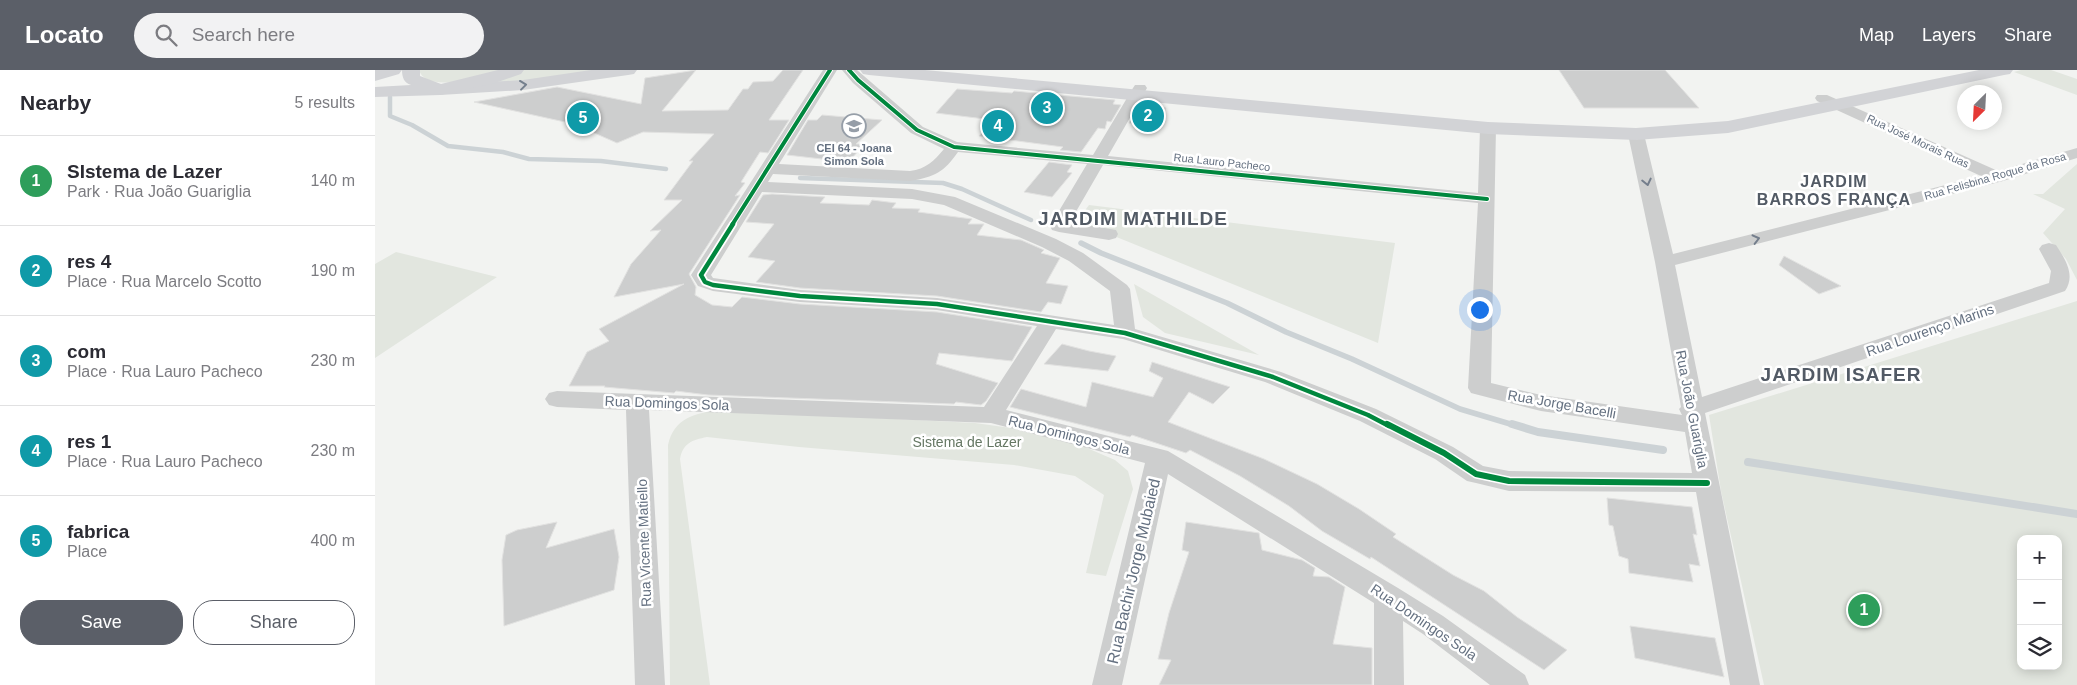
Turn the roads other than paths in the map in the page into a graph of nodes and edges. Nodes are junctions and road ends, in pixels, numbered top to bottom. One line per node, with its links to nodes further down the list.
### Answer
1 (393, 70): 11 (main road)
2 (411, 70): 12 (main road)
3 (515, 70): 12 (main road)
4 (628, 70): 12 (main road, one-way to 4)
5 (831, 70): 22 (street)
6 (849, 70): 19 (street, Rua Lauro Pacheco)
7 (869, 70): 14 (main road)
8 (945, 70): 14 (main road)
9 (1959, 70): 15 (main road)
10 (2004, 70): 15 (main road)
11 (375, 76)
12 (440, 90): 13 (main road)
13 (375, 92)
14 (1136, 94): 16 (main road); 17 (main road); 21 (street)
15 (1831, 102): 16 (main road); 18 (main road); 23 (street, Rua José Morais Ruas)
16 (1659, 122): 18 (main road)
17 (1488, 128): 18 (main road); 25 (street, Rua Jorge Bacelli)
18 (1636, 134): 26 (street, Rua João Guariglia, one-way to 26)
19 (955, 147): 21 (street, Rua Lauro Pacheco); 22 (street)
20 (2077, 153): 23 (street, Rua Felisbina Roque da Rosa)
21 (1098, 160): 25 (street, Rua Lauro Pacheco); 27 (street)
22 (768, 169): 24 (street)
23 (1997, 177): 29 (street, Rua Felisbina Roque da Rosa, one-way to 23)
24 (757, 187): 27 (street); 31 (street)
25 (1487, 199): 38 (street, Rua Jorge Bacelli)
26 (1659, 236): 29 (street, Rua Felisbina Roque da Rosa); 30 (street, Rua João Guariglia)
27 (1049, 243): 32 (street)
28 (2049, 249): 34 (street, Rua Lourenço Marins)
29 (1709, 251): 30 (street, Rua Felisbina Roque da Rosa)
30 (1665, 262): 33 (street, Rua João Guariglia)
31 (1050, 322): 32 (street); 37 (street)
32 (1125, 333): 40 (street)
33 (1685, 375): 34 (street, Rua Lourenço Marins); 38 (street, Rua João Guariglia)
34 (1734, 395): 38 (street, Rua Lourenço Marins)
35 (557, 399): 36 (street, Rua Domingos Sola)
36 (637, 402): 37 (street, Rua Domingos Sola); 42 (street, Rua Vicente Matiello)
37 (991, 415): 39 (street, Rua Domingos Sola)
38 (1693, 417): 40 (street, Rua João Guariglia)
39 (1159, 457): 41 (street, Rua Domingos Sola); 43 (street, Rua Bachir Jorge Mubaied)
40 (1707, 483): 46 (street, Rua João Guariglia)
41 (1388, 596): 44 (street); 45 (street, Rua Domingos Sola)
42 (650, 685)
43 (1107, 685)
44 (1389, 685)
45 (1514, 685)
46 (1745, 685)

